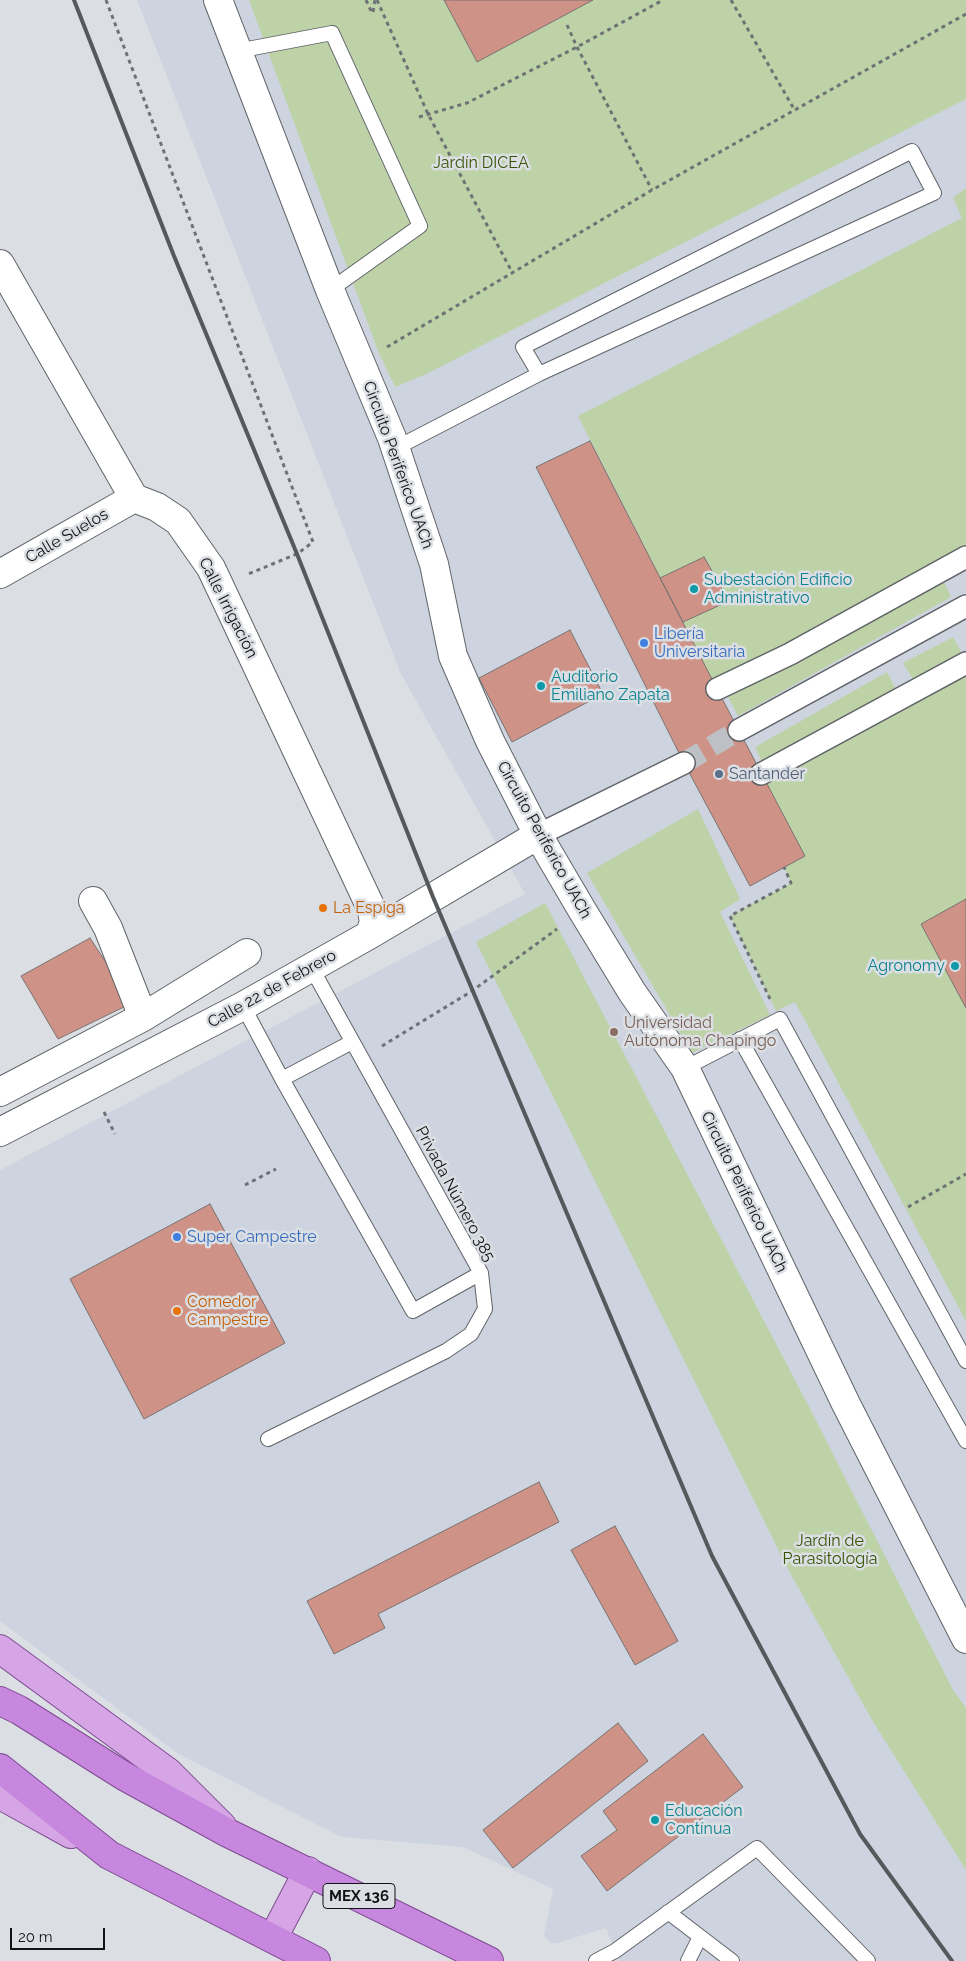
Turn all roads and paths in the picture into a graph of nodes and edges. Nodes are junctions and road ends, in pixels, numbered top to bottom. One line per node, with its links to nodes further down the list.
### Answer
1 (106, 0): 23 (path)
2 (218, 0): 10 (street, Circuito Periferico UACh)
3 (366, 0): 4 (path)
4 (376, 0): 12 (path)
5 (663, 0): 9 (path)
6 (731, 0): 11 (path)
7 (966, 14): 11 (path)
8 (567, 25): 9 (path)
9 (577, 47): 12 (path); 14 (path)
10 (237, 51): 17 (street, Circuito Periferico UACh); 17 (lane)
11 (794, 110): 14 (path)
12 (428, 114): 13 (path); 16 (path)
13 (418, 117)
14 (652, 190): 16 (path)
15 (0, 264): 21 (street)
16 (512, 272): 18 (path)
17 (330, 290): 18 (street, Circuito Periferico UACh)
18 (360, 363): 20 (street, Circuito Periferico UACh)
19 (539, 374): 19 (lane); 20 (lane)
20 (396, 448): 31 (street, Circuito Periferico UACh)
21 (134, 498): 23 (street, Calle Irrigación); 24 (street, Calle Suelos)
22 (966, 557): 27 (street)
23 (211, 568): 35 (street, Calle Irrigación)
24 (0, 574)
25 (966, 606): 28 (street)
26 (966, 663): 30 (street)
27 (717, 689)
28 (739, 730)
29 (684, 763): 31 (street)
30 (761, 774)
31 (538, 835): 34 (street, Circuito Periferico UACh); 35 (street, Calle 22 de Febrero)
32 (784, 867): 40 (path)
33 (93, 901): 39 (street)
34 (582, 910): 43 (path); 44 (street, Circuito Periferico UACh)
35 (369, 935): 37 (street, Calle 22 de Febrero)
36 (247, 953): 39 (street)
37 (311, 968): 38 (street, Calle 22 de Febrero); 42 (lane, Privada Número 385)
38 (243, 1006): 45 (lane, Privada Número 385); 47 (street, Calle 22 de Febrero)
39 (143, 1017): 46 (street)
40 (780, 1019): 41 (lane); 51 (lane)
41 (740, 1039): 44 (lane); 55 (lane)
42 (352, 1042): 43 (lane, Privada Número 385); 45 (lane)
43 (360, 1056): 52 (lane, Privada Número 385)
44 (685, 1068): 56 (street, Circuito Periferico UACh)
45 (282, 1080): 52 (lane, Privada Número 385)
46 (0, 1092)
47 (0, 1132)
48 (276, 1169): 50 (path)
49 (966, 1174): 51 (path)
50 (245, 1185)
51 (888, 1218): 53 (lane)
52 (481, 1273): 54 (lane)
53 (966, 1361)
54 (268, 1439)
55 (966, 1440)
56 (965, 1634)
57 (0, 1649): 61 (main road)
58 (6, 1702): 61 (highway, MEX 136)
59 (0, 1768): 62 (highway)
60 (0, 1795): 62 (main road)
61 (228, 1833): 63 (highway, MEX 136)
62 (109, 1855): 66 (highway)
63 (308, 1871): 66 (main road); 68 (highway, MEX 136)
64 (668, 1912): 65 (lane); 69 (lane); 72 (lane)
65 (700, 1937): 70 (lane); 71 (lane)
66 (273, 1938): 67 (highway)
67 (316, 1961)
68 (489, 1961)
69 (596, 1961)
70 (688, 1961)
71 (732, 1961)
72 (868, 1961)

